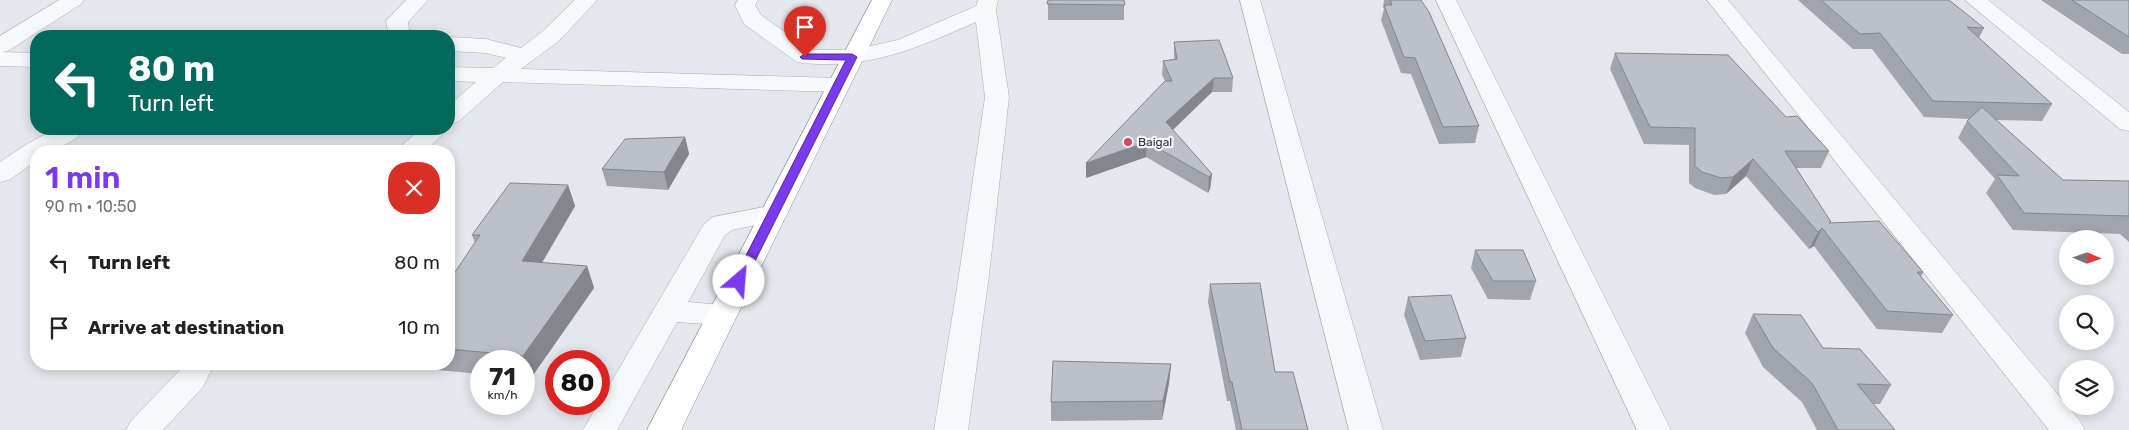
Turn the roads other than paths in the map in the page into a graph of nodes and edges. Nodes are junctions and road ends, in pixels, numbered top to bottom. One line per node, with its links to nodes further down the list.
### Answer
1 (74, 0): 13 (street)
2 (418, 0): 11 (street)
3 (587, 0): 14 (street)
4 (748, 0): 15 (street)
5 (882, 0): 15 (highway)
6 (1250, 0): 37 (street)
7 (1446, 0): 38 (street)
8 (1717, 0): 39 (street)
9 (1974, 0): 22 (street)
10 (987, 5): 15 (street); 36 (street)
11 (398, 30)
12 (455, 44): 14 (street)
13 (0, 46)
14 (522, 57): 19 (street)
15 (852, 57): 20 (highway)
16 (0, 59): 17 (street)
17 (30, 60)
18 (455, 74): 19 (street)
19 (497, 76): 20 (street); 21 (street)
20 (838, 85): 29 (highway)
21 (455, 113)
22 (2129, 124)
23 (62, 135): 25 (street)
24 (429, 135): 26 (street)
25 (43, 145)
26 (417, 145)
27 (30, 153): 28 (street)
28 (0, 174)
29 (774, 213): 30 (street); 31 (highway)
30 (667, 311): 31 (street); 34 (street)
31 (722, 316): 35 (highway)
32 (195, 370): 33 (street)
33 (143, 430)
34 (600, 430)
35 (664, 430)
36 (951, 430)
37 (1366, 430)
38 (1654, 430)
39 (2068, 430)

